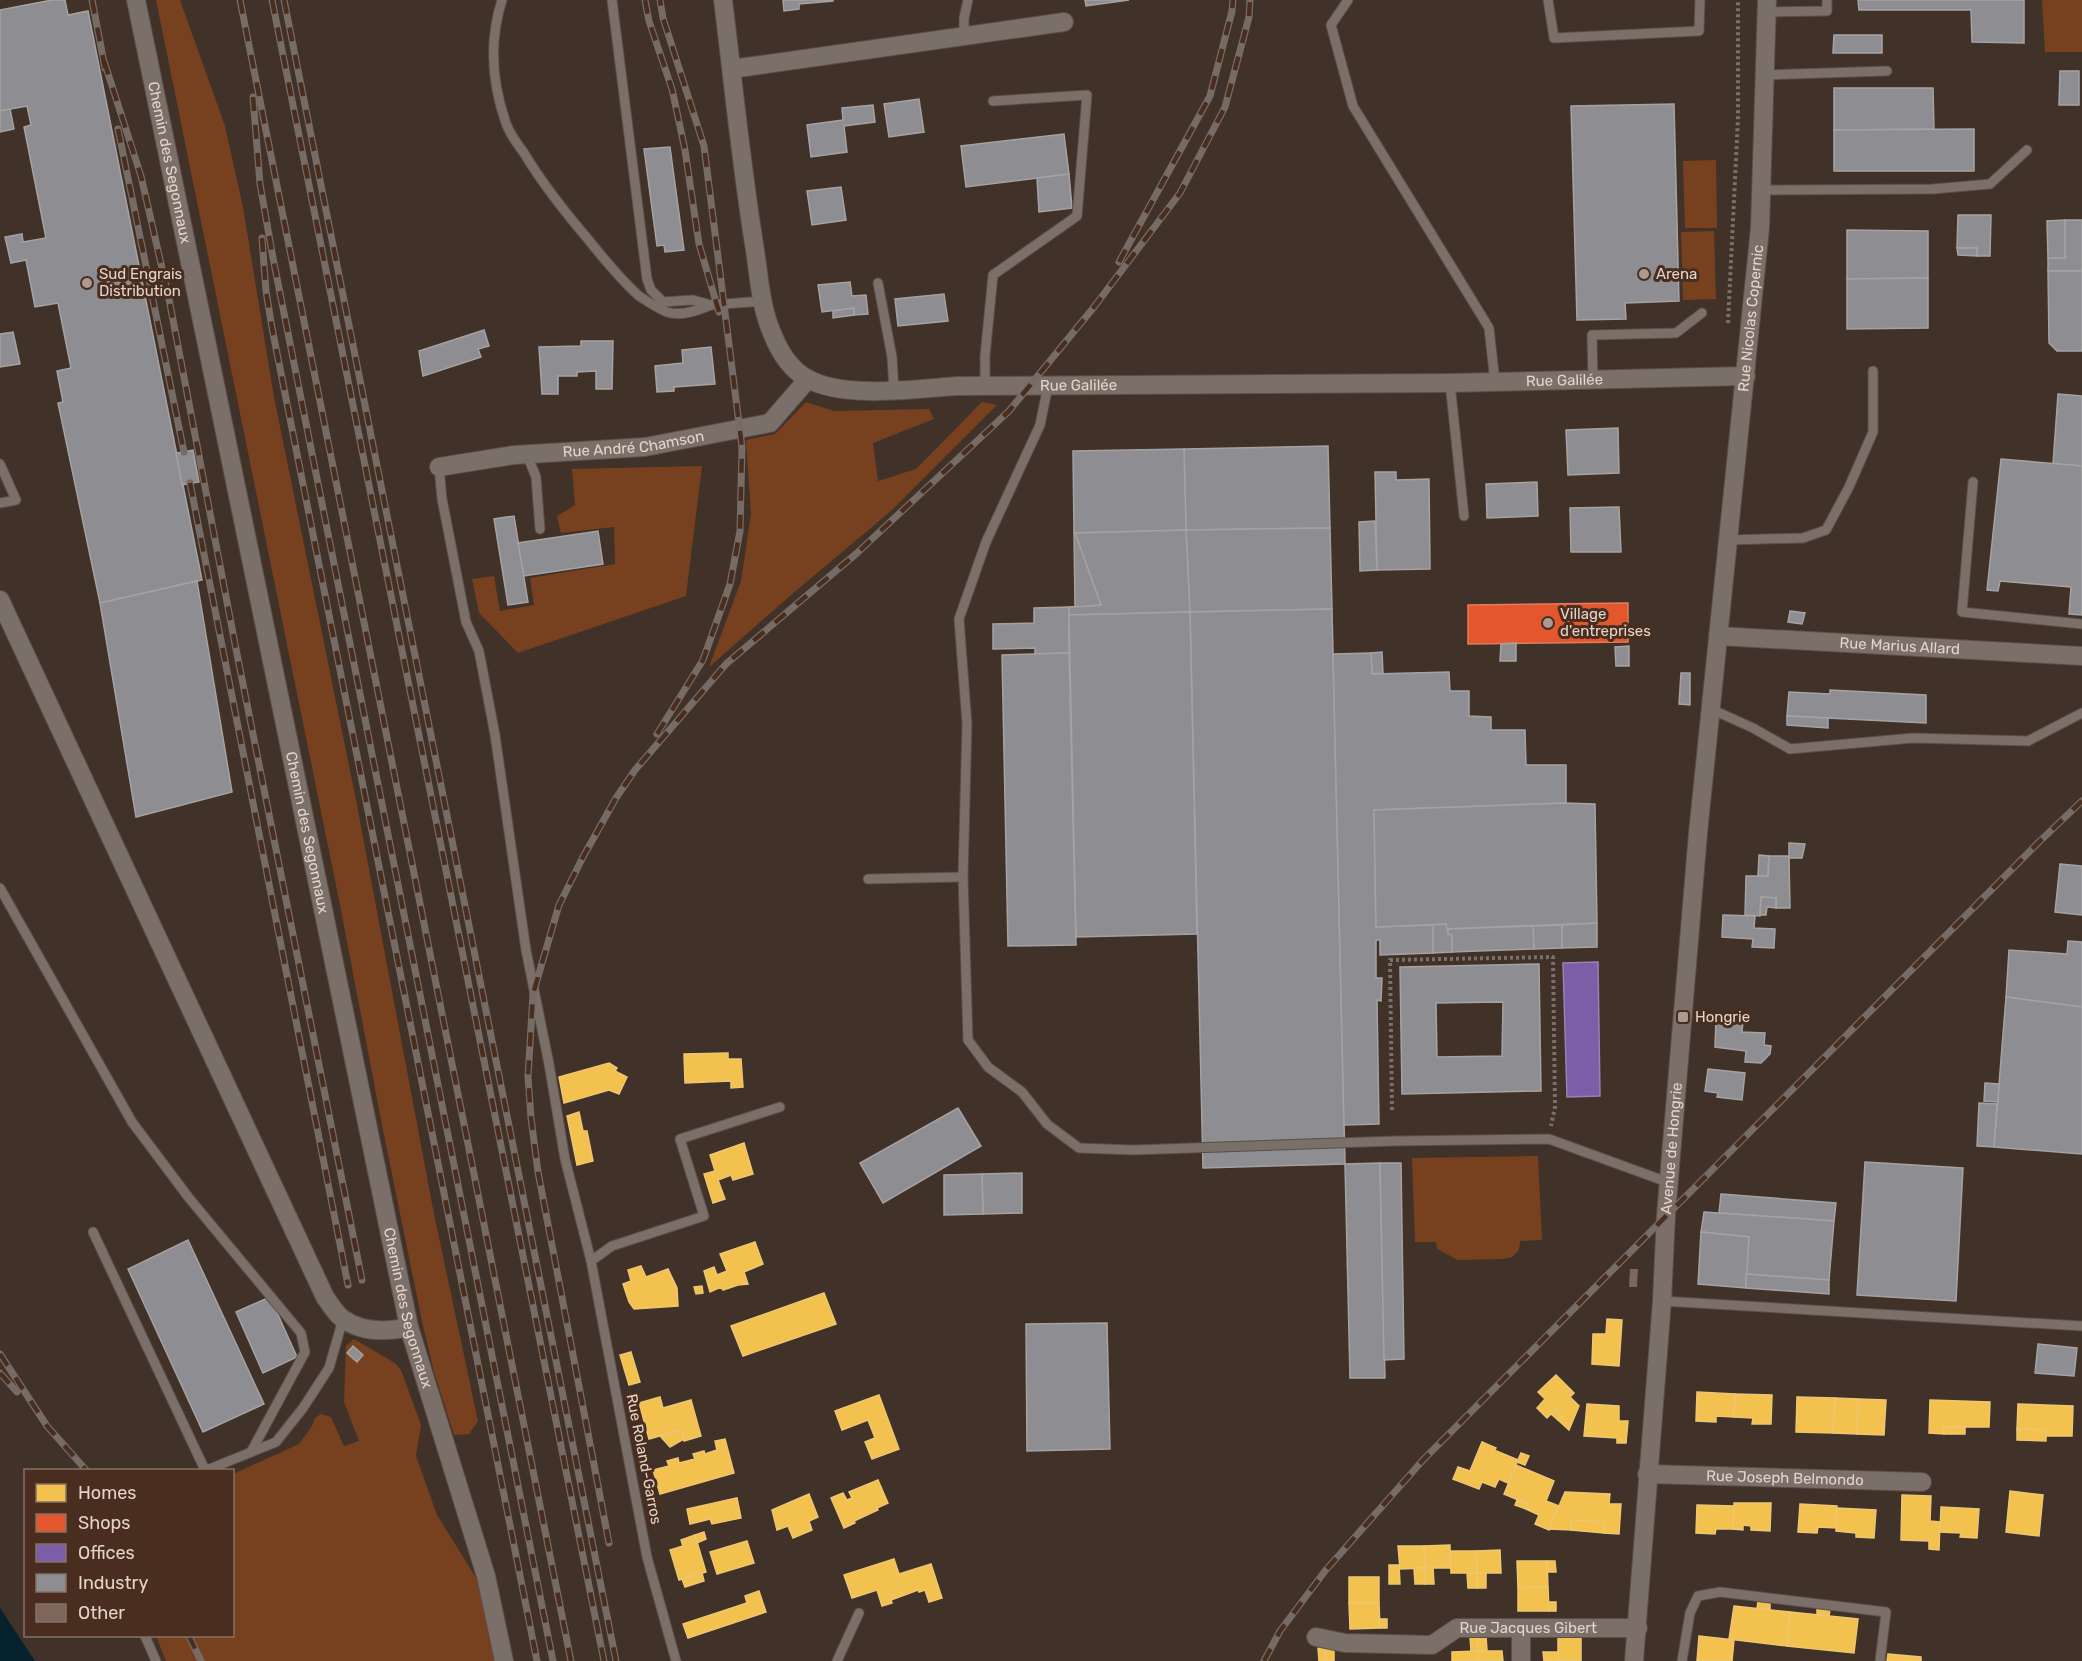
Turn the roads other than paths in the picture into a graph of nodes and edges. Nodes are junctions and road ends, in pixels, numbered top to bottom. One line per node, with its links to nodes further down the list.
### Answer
1 (136, 0): 56 (street, Chemin des Segonnaux)
2 (502, 0): 21 (lane)
3 (612, 0): 21 (lane)
4 (723, 0): 13 (street, Rue Galilée)
5 (968, 0): 12 (lane)
6 (1348, 0): 27 (lane)
7 (1548, 0): 8 (lane)
8 (1700, 0)
9 (1827, 0): 10 (lane)
10 (1766, 6): 15 (street, Rue Nicolas Copernic)
11 (1064, 22): 12 (street)
12 (964, 35): 13 (street)
13 (732, 69): 20 (street, Rue Galilée)
14 (1887, 71): 15 (lane)
15 (1765, 75): 18 (street, Rue Nicolas Copernic)
16 (993, 101): 29 (lane)
17 (2027, 150): 18 (lane)
18 (1761, 190): 24 (street, Rue Nicolas Copernic)
19 (878, 283): 31 (lane)
20 (764, 301): 21 (lane); 25 (street, Rue Galilée)
21 (711, 305)
22 (1702, 313): 26 (lane)
23 (1873, 370): 39 (lane)
24 (1746, 376): 26 (street, Rue Galilée); 39 (street, Rue Nicolas Copernic)
25 (808, 379): 31 (street, Rue Galilée); 32 (street, Rue André Chamson)
26 (1593, 380): 27 (street, Rue Galilée)
27 (1495, 382): 28 (street, Rue Galilée)
28 (1450, 383): 30 (street, Rue Galilée); 37 (lane)
29 (986, 386): 30 (street, Rue Galilée); 31 (street, Rue Galilée)
30 (1048, 386): 46 (lane)
31 (894, 390)
32 (527, 454): 34 (street, Rue André Chamson); 38 (lane)
33 (0, 464): 36 (lane)
34 (439, 467): 52 (lane, Rue Roland-Garros)
35 (1973, 482): 41 (lane)
36 (0, 503)
37 (1464, 516)
38 (540, 529)
39 (1728, 540): 42 (street, Rue Nicolas Copernic)
40 (0, 600): 54 (street)
41 (2082, 624)
42 (1718, 636): 43 (street, Rue Marius Allard); 44 (street, Avenue de Hongrie)
43 (2082, 656)
44 (1710, 709): 45 (lane); 50 (street, Avenue de Hongrie)
45 (2082, 713)
46 (963, 877): 47 (lane); 50 (lane)
47 (868, 879)
48 (0, 888): 57 (lane)
49 (780, 1107): 52 (lane)
50 (1670, 1183): 53 (street, Avenue de Hongrie)
51 (93, 1232): 58 (lane)
52 (591, 1261): 69 (lane, Rue Roland-Garros)
53 (1662, 1300): 55 (lane); 60 (street, Avenue de Hongrie)
54 (343, 1319): 56 (street); 57 (lane)
55 (2082, 1326)
56 (409, 1327): 68 (street, Chemin des Segonnaux)
57 (251, 1452): 59 (lane)
58 (206, 1469)
59 (208, 1469)
60 (1647, 1474): 61 (street, Rue Joseph Belmondo); 64 (street, Avenue de Hongrie)
61 (1922, 1482)
62 (859, 1613): 70 (lane)
63 (1521, 1628): 64 (street, Rue Jacques Gibert); 66 (street, Rue Jacques Gibert); 71 (street)
64 (1638, 1628): 72 (street, Avenue de Hongrie)
65 (146, 1637): 67 (lane)
66 (1316, 1637)
67 (156, 1661)
68 (504, 1661)
69 (676, 1661)
70 (837, 1661)
71 (1521, 1661)
72 (1634, 1661)
73 (1682, 1661): 74 (lane)
74 (1880, 1661)

